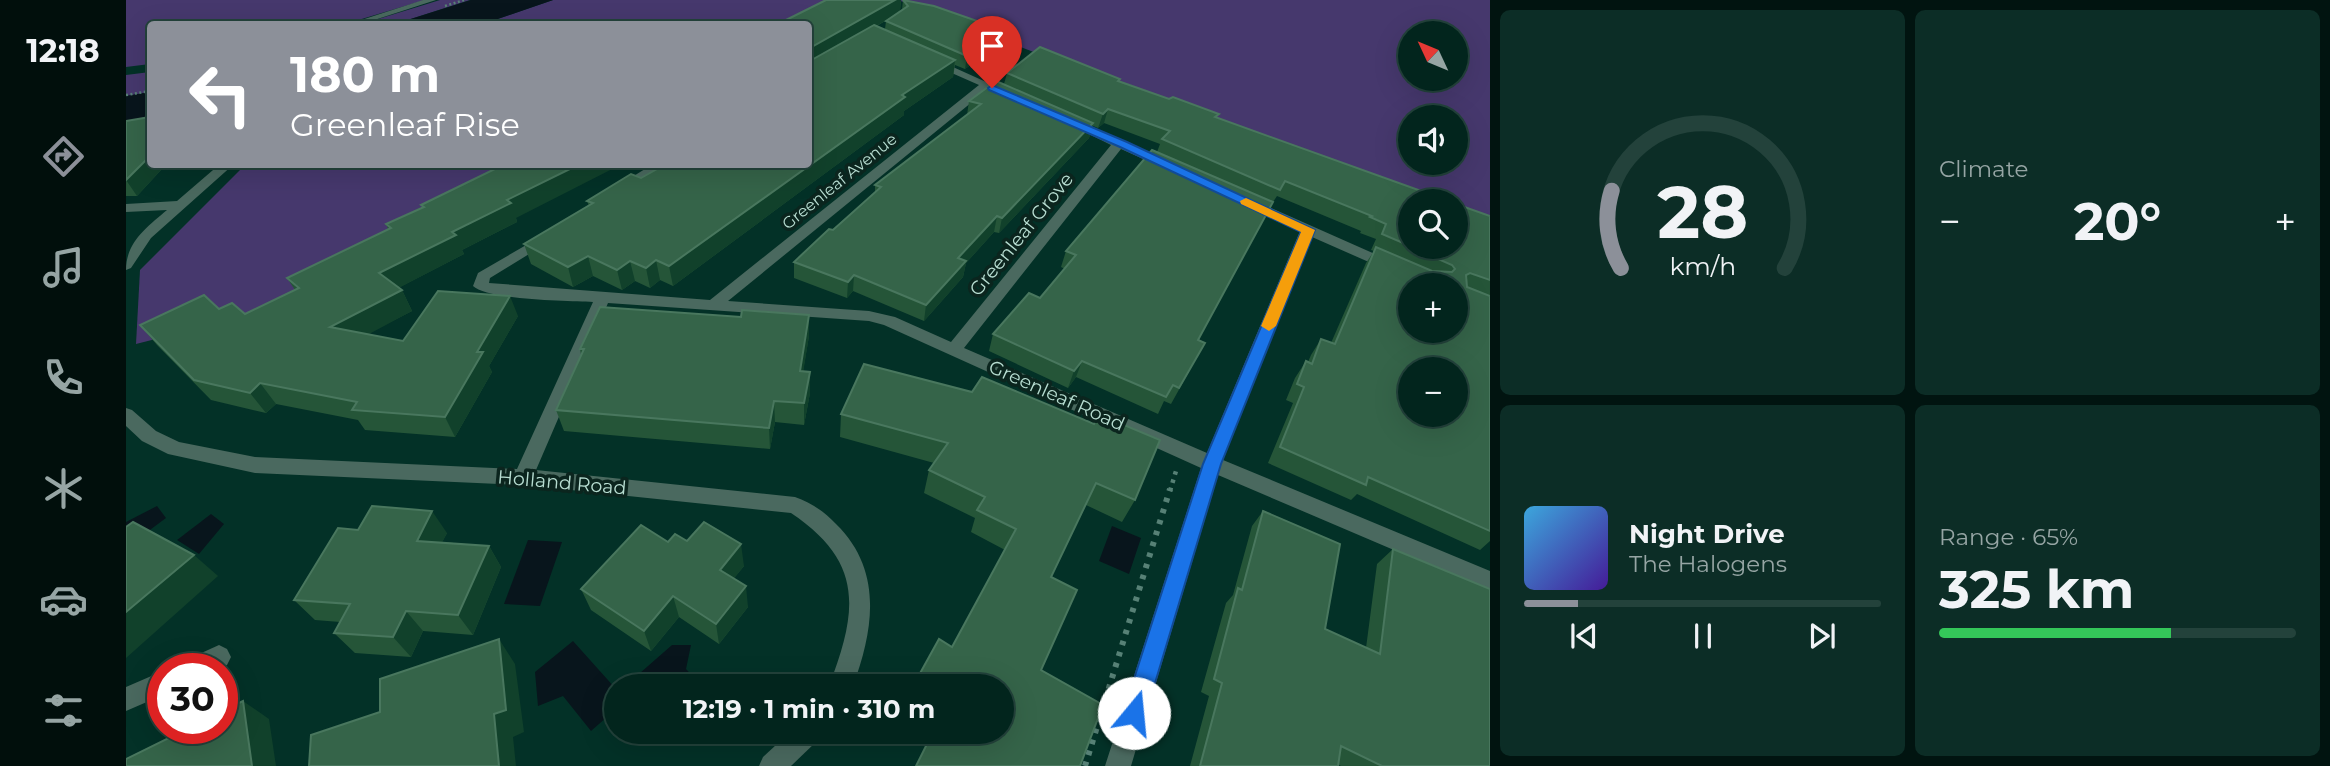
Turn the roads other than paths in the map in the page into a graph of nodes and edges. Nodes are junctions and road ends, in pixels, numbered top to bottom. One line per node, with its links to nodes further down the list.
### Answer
1 (432, 0): 2 (street)
2 (364, 21)
3 (923, 57): 4 (street)
4 (986, 85): 5 (street); 20 (street, Greenleaf Avenue)
5 (1017, 98)
6 (1054, 114): 7 (street)
7 (1119, 143): 10 (street); 21 (street, Greenleaf Grove)
8 (223, 168): 13 (street)
9 (657, 168): 12 (street)
10 (1184, 173)
11 (1233, 196): 16 (street)
12 (607, 199)
13 (178, 205): 14 (street); 17 (street)
14 (126, 208)
15 (562, 227): 19 (street, Greenleaf Road)
16 (1308, 230): 18 (street); 23 (street)
17 (126, 265)
18 (1406, 273)
19 (603, 298): 20 (street, Greenleaf Road); 24 (street)
20 (715, 304): 21 (street, Greenleaf Road)
21 (954, 349): 23 (street, Greenleaf Road)
22 (127, 418): 24 (street, Holland Road)
23 (1212, 464): 25 (street, Greenleaf Road); 31 (street)
24 (523, 477): 26 (street, Holland Road)
25 (1490, 581)
26 (846, 674)
27 (147, 690): 28 (street)
28 (126, 699)
29 (795, 744): 30 (street)
30 (772, 766)
31 (1118, 766)

